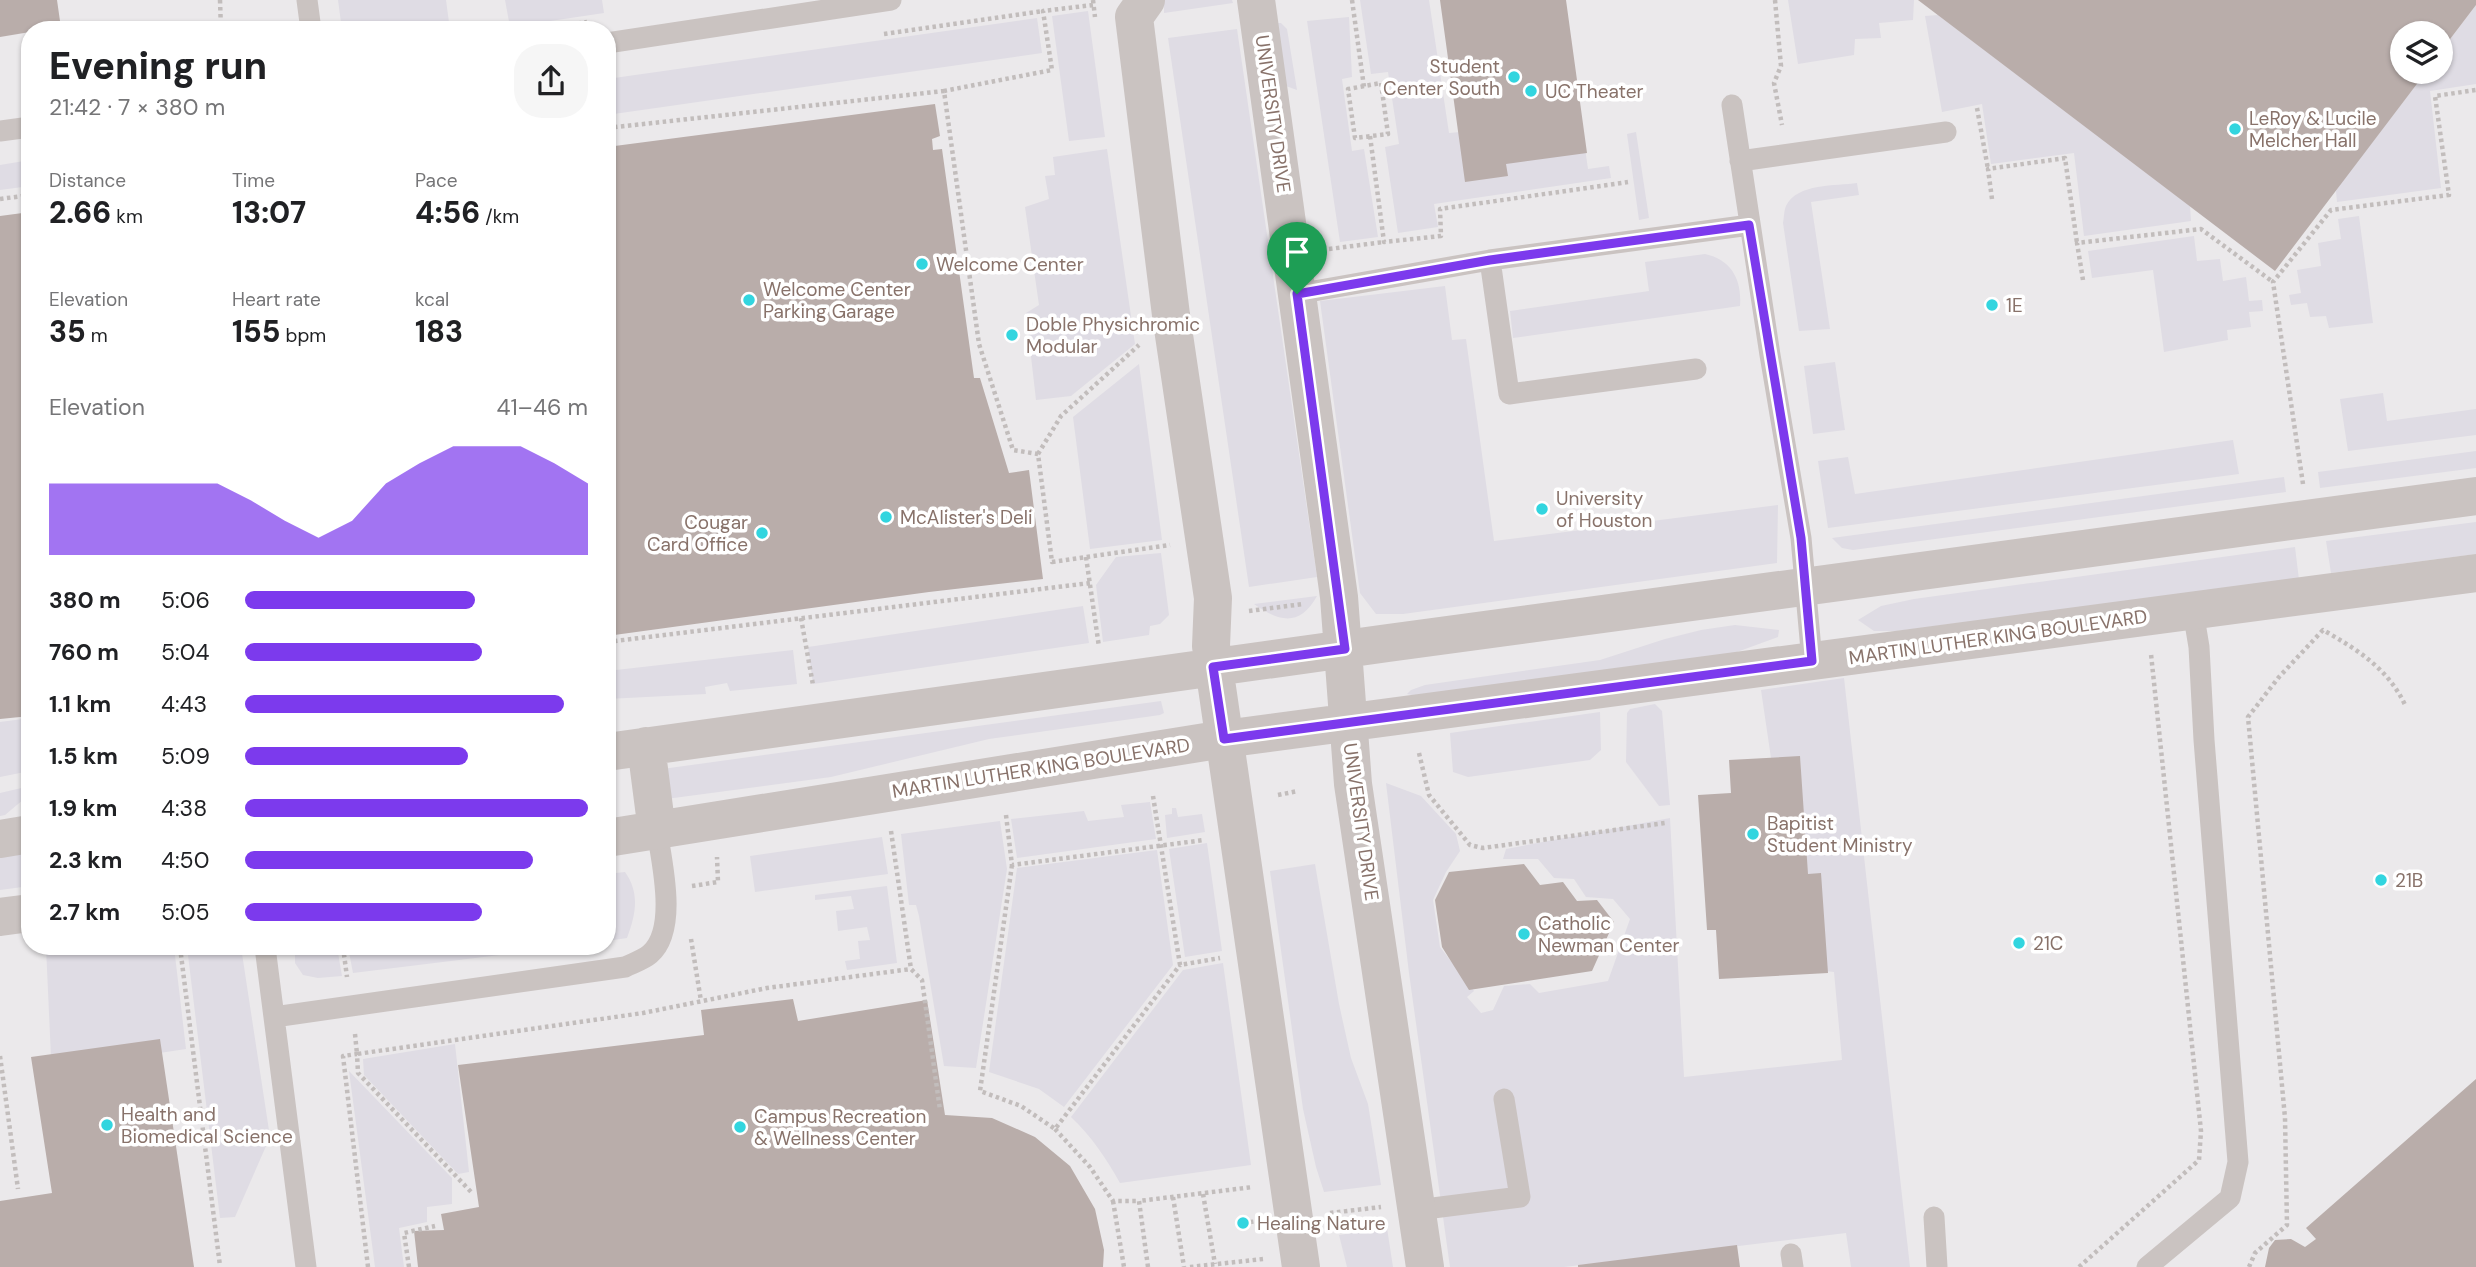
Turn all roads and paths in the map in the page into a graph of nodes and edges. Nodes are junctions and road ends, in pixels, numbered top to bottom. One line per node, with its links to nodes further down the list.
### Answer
1 (220, 0): 9 (path)
2 (307, 0): 10 (lane)
3 (891, 0): 11 (lane)
4 (1352, 0): 12 (path)
5 (1775, 0): 22 (path)
6 (1256, 1): 36 (street, UNIVERSITY DRIVE)
7 (1093, 5): 14 (path)
8 (1139, 6): 56 (street)
9 (220, 21)
10 (310, 21)
11 (616, 42)
12 (1364, 87): 21 (path); 21 (path)
13 (2476, 90): 35 (path)
14 (944, 91): 17 (path); 39 (path)
15 (1732, 105): 23 (lane)
16 (1977, 108): 24 (path)
17 (616, 127)
18 (21, 128): 19 (lane)
19 (0, 131)
20 (1946, 132): 23 (lane)
21 (1370, 136): 30 (path)
22 (1784, 138)
23 (1740, 161): 29 (lane)
24 (1988, 169): 28 (path); 31 (path)
25 (1628, 182): 30 (path)
26 (21, 196): 27 (path)
27 (0, 199)
28 (1992, 199)
29 (1749, 225): 33 (lane); 46 (lane)
30 (1384, 242): 32 (path)
31 (2077, 243): 34 (path); 35 (path)
32 (1329, 249)
33 (1490, 260): 36 (lane); 38 (lane)
34 (2083, 280)
35 (2273, 282): 40 (path)
36 (1297, 294): 53 (street, UNIVERSITY DRIVE)
37 (1141, 343): 39 (path)
38 (1696, 369)
39 (1038, 454): 43 (path)
40 (2304, 490)
41 (2476, 496): 46 (street)
42 (1170, 545): 43 (path)
43 (1086, 557): 45 (path)
44 (2476, 573): 48 (street, MARTIN LUTHER KING BOULEVARD)
45 (1090, 583): 50 (path); 52 (path)
46 (1807, 588): 53 (street); 55 (lane)
47 (1311, 603): 49 (path)
48 (2193, 611): 55 (street, MARTIN LUTHER KING BOULEVARD); 107 (lane)
49 (1247, 612)
50 (801, 618): 51 (path); 57 (path)
51 (616, 641)
52 (1099, 648)
53 (1345, 649): 56 (street); 59 (street, UNIVERSITY DRIVE)
54 (2151, 654): 120 (path)
55 (1812, 661): 59 (street, MARTIN LUTHER KING BOULEVARD)
56 (1213, 667): 60 (street); 61 (street)
57 (813, 685)
58 (2406, 707): 121 (path)
59 (1348, 723): 60 (street, MARTIN LUTHER KING BOULEVARD); 103 (street, UNIVERSITY DRIVE)
60 (1224, 739): 69 (street, MARTIN LUTHER KING BOULEVARD); 108 (street)
61 (646, 746): 62 (street); 69 (street)
62 (616, 751)
63 (1419, 753): 68 (path)
64 (1298, 792): 65 (path)
65 (1278, 795)
66 (1153, 796): 75 (path)
67 (1006, 815): 77 (path)
68 (1665, 823)
69 (657, 831): 72 (street, MARTIN LUTHER KING BOULEVARD); 89 (lane)
70 (891, 831): 87 (path)
71 (21, 836): 74 (street)
72 (616, 837)
73 (1212, 838): 75 (path)
74 (0, 839)
75 (1161, 846): 77 (path); 86 (path)
76 (717, 854): 78 (path)
77 (1012, 865): 95 (path)
78 (688, 886)
79 (21, 914): 80 (street)
80 (0, 917)
81 (691, 935): 88 (path)
82 (181, 955): 110 (path)
83 (266, 955): 90 (lane)
84 (344, 955): 89 (path)
85 (1230, 957): 86 (path)
86 (1180, 965): 95 (path)
87 (911, 969): 88 (path); 94 (path)
88 (701, 1001): 91 (path)
89 (351, 1006): 90 (lane); 91 (path)
90 (274, 1017): 111 (lane)
91 (357, 1054): 98 (path); 112 (path)
92 (0, 1056): 97 (path)
93 (1504, 1099): 103 (lane)
94 (940, 1110)
95 (1055, 1129): 101 (path)
96 (1256, 1187): 99 (path)
97 (18, 1189)
98 (473, 1194)
99 (1203, 1194): 100 (path); 109 (path)
100 (1173, 1197): 102 (path); 116 (path)
101 (1113, 1201): 102 (path); 114 (path)
102 (1139, 1201): 115 (path)
103 (1401, 1208): 104 (path); 118 (street, UNIVERSITY DRIVE)
104 (1330, 1213)
105 (1934, 1217): 119 (lane)
106 (435, 1226): 113 (path)
107 (2162, 1262)
108 (1284, 1263): 109 (path)
109 (1215, 1264): 117 (path)
110 (220, 1266)
111 (306, 1267)
112 (368, 1267)
113 (409, 1267)
114 (1124, 1267)
115 (1148, 1267)
116 (1184, 1267)
117 (1191, 1267)
118 (1425, 1267)
119 (1937, 1267)
120 (2079, 1267)
121 (2249, 1267)

